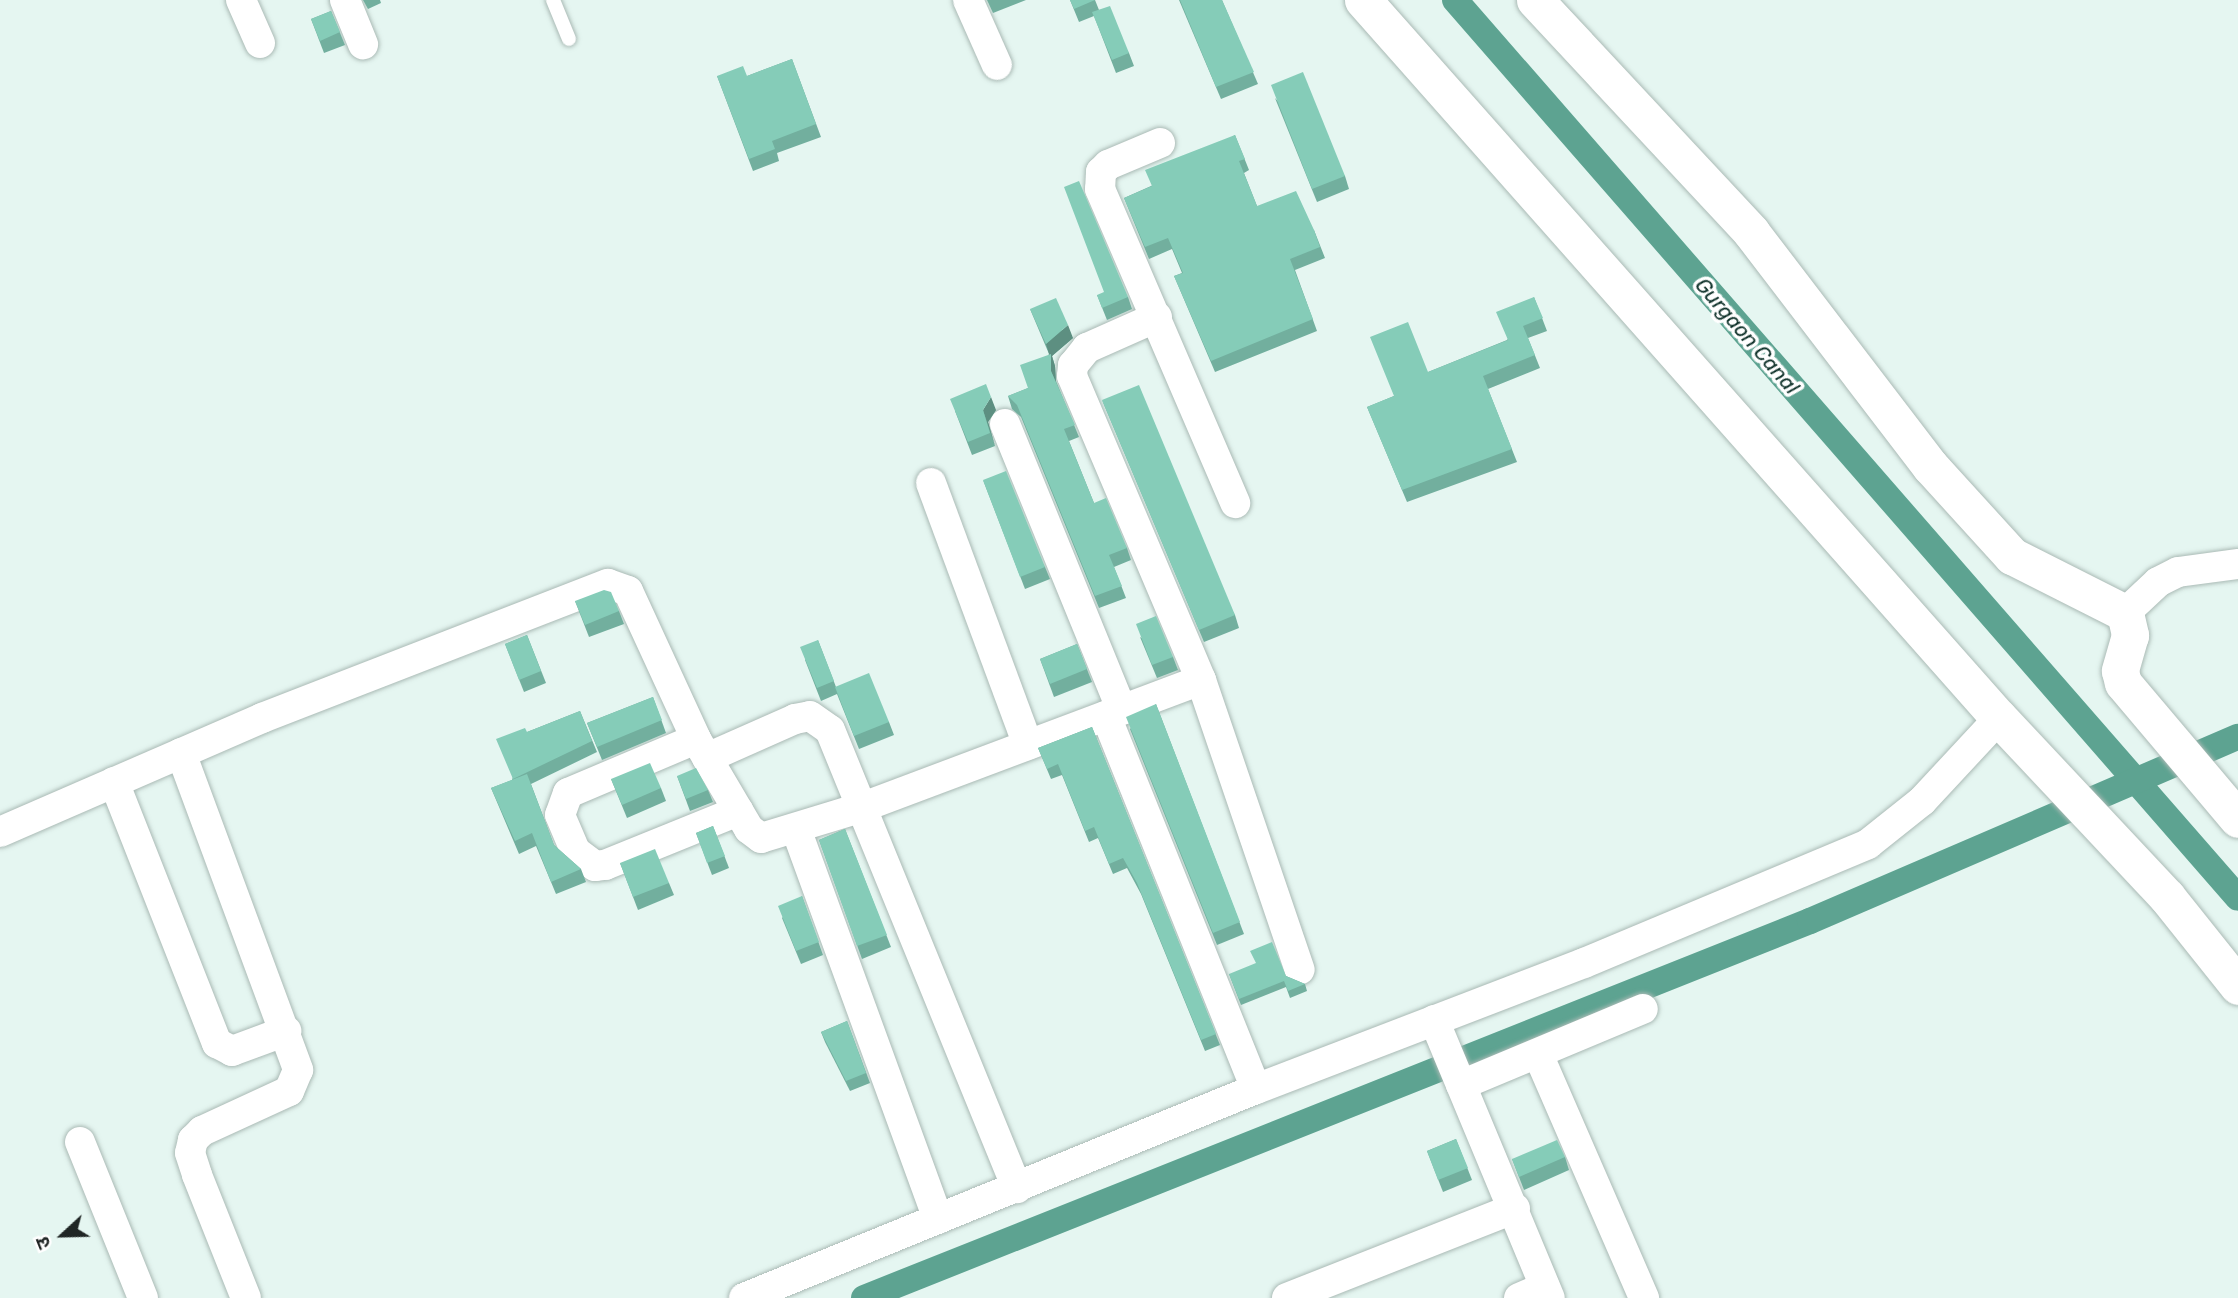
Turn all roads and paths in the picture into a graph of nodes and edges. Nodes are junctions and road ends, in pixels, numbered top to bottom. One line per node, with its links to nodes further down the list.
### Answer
1 (241, 0): 8 (street)
2 (345, 0): 9 (street)
3 (554, 0): 7 (lane)
4 (968, 0): 10 (street)
5 (1363, 0): 20 (street)
6 (1535, 0): 17 (street)
7 (569, 39)
8 (260, 43)
9 (362, 44)
10 (996, 65)
11 (1160, 143): 12 (street)
12 (1157, 317): 15 (street); 18 (street)
13 (1005, 424): 19 (street)
14 (931, 483): 21 (street)
15 (1235, 503)
16 (2238, 564): 17 (street)
17 (2125, 613): 27 (street)
18 (1201, 680): 19 (street); 30 (street)
19 (1114, 713): 21 (street); 37 (street)
20 (1999, 718): 31 (street); 33 (street)
21 (1028, 745): 25 (street)
22 (702, 748): 23 (street); 25 (street); 26 (street); 26 (street)
23 (181, 753): 24 (street); 34 (street)
24 (114, 782): 29 (street); 34 (street)
25 (863, 807): 28 (street); 39 (street)
26 (738, 811): 28 (street)
27 (2230, 811)
28 (796, 829): 41 (street)
29 (0, 832)
30 (1300, 970)
31 (2238, 986)
32 (1643, 1009): 35 (street)
33 (1434, 1020): 36 (street); 37 (street)
34 (286, 1031): 44 (street)
35 (1538, 1054): 36 (street); 47 (street)
36 (1454, 1068): 40 (street)
37 (1256, 1089): 39 (street)
38 (80, 1142): 43 (street)
39 (1017, 1188): 41 (street)
40 (1515, 1208): 42 (street); 46 (street)
41 (939, 1220): 45 (street)
42 (1538, 1294)
43 (143, 1298)
44 (246, 1298)
45 (744, 1298)
46 (1287, 1298)
47 (1644, 1298)

